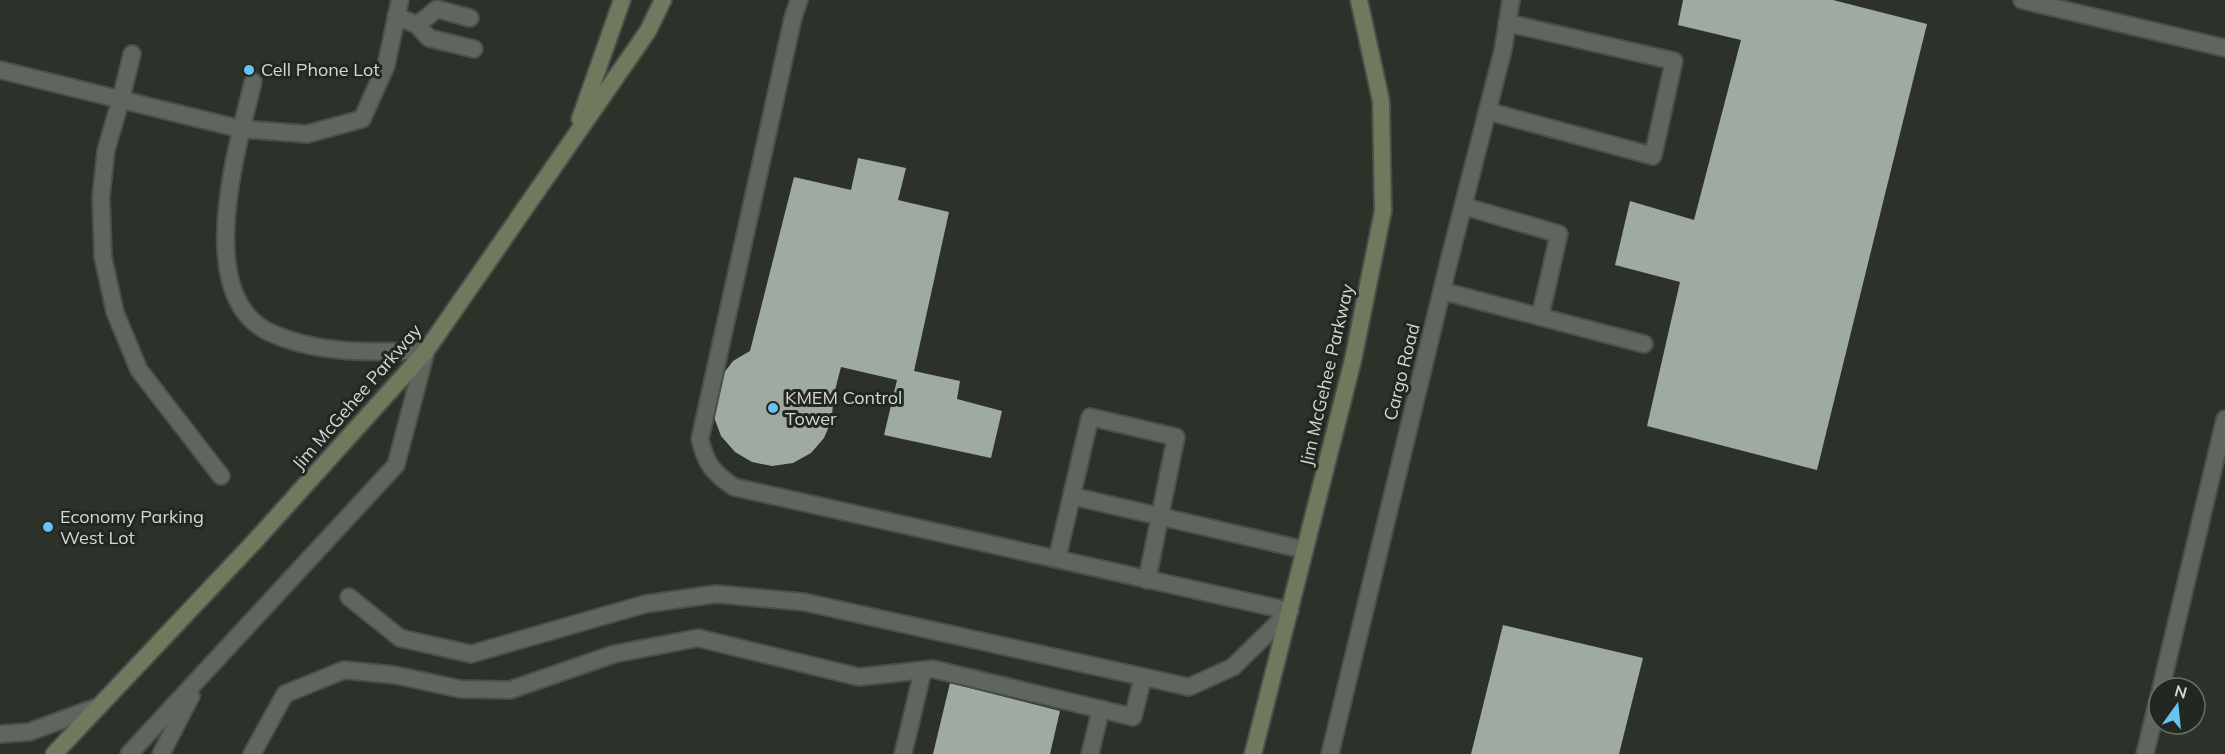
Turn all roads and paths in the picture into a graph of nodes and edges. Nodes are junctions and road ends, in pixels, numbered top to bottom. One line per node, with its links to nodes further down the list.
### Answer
1 (622, 0): 19 (main road)
2 (663, 0): 19 (main road, Jim McGehee Parkway)
3 (799, 0): 30 (street)
4 (1359, 0): 29 (main road, Jim McGehee Parkway)
5 (1511, 0): 9 (street, Cargo Road)
6 (2022, 0): 11 (street)
7 (398, 8): 10 (street); 18 (street)
8 (470, 18): 10 (street)
9 (1507, 22): 17 (street, Cargo Road); 17 (street)
10 (417, 25): 12 (street)
11 (2225, 48)
12 (474, 49)
13 (132, 54): 16 (street)
14 (0, 70): 16 (street)
15 (253, 82): 18 (street)
16 (121, 99): 18 (street); 26 (street)
17 (1487, 111): 20 (street, Cargo Road)
18 (241, 129): 24 (street)
19 (573, 140): 24 (main road, Jim McGehee Parkway)
20 (1463, 206): 21 (street, Cargo Road); 22 (street)
21 (1442, 291): 22 (street); 49 (street, Cargo Road)
22 (1540, 316): 23 (street)
23 (1644, 345)
24 (426, 351): 34 (street); 38 (main road, Jim McGehee Parkway)
25 (2225, 419): 37 (street)
26 (221, 476)
27 (1072, 496): 28 (street); 28 (street); 30 (street)
28 (1160, 516): 29 (street); 31 (street)
29 (1305, 550): 33 (main road, Jim McGehee Parkway)
30 (1057, 560): 31 (street)
31 (1147, 580): 33 (street)
32 (349, 597): 36 (street)
33 (1290, 611): 36 (street); 48 (main road, Jim McGehee Parkway)
34 (208, 666): 43 (street); 44 (street)
35 (923, 670): 39 (street); 45 (street); 46 (street)
36 (1143, 676): 39 (street)
37 (2164, 676)
38 (100, 706): 40 (street); 42 (main road, Jim McGehee Parkway)
39 (1101, 709): 47 (street)
40 (0, 734)
41 (2149, 736): 50 (street)
42 (54, 754)
43 (129, 754)
44 (161, 754)
45 (252, 754)
46 (903, 754)
47 (1090, 754)
48 (1253, 754)
49 (1330, 754)
50 (2145, 754)

